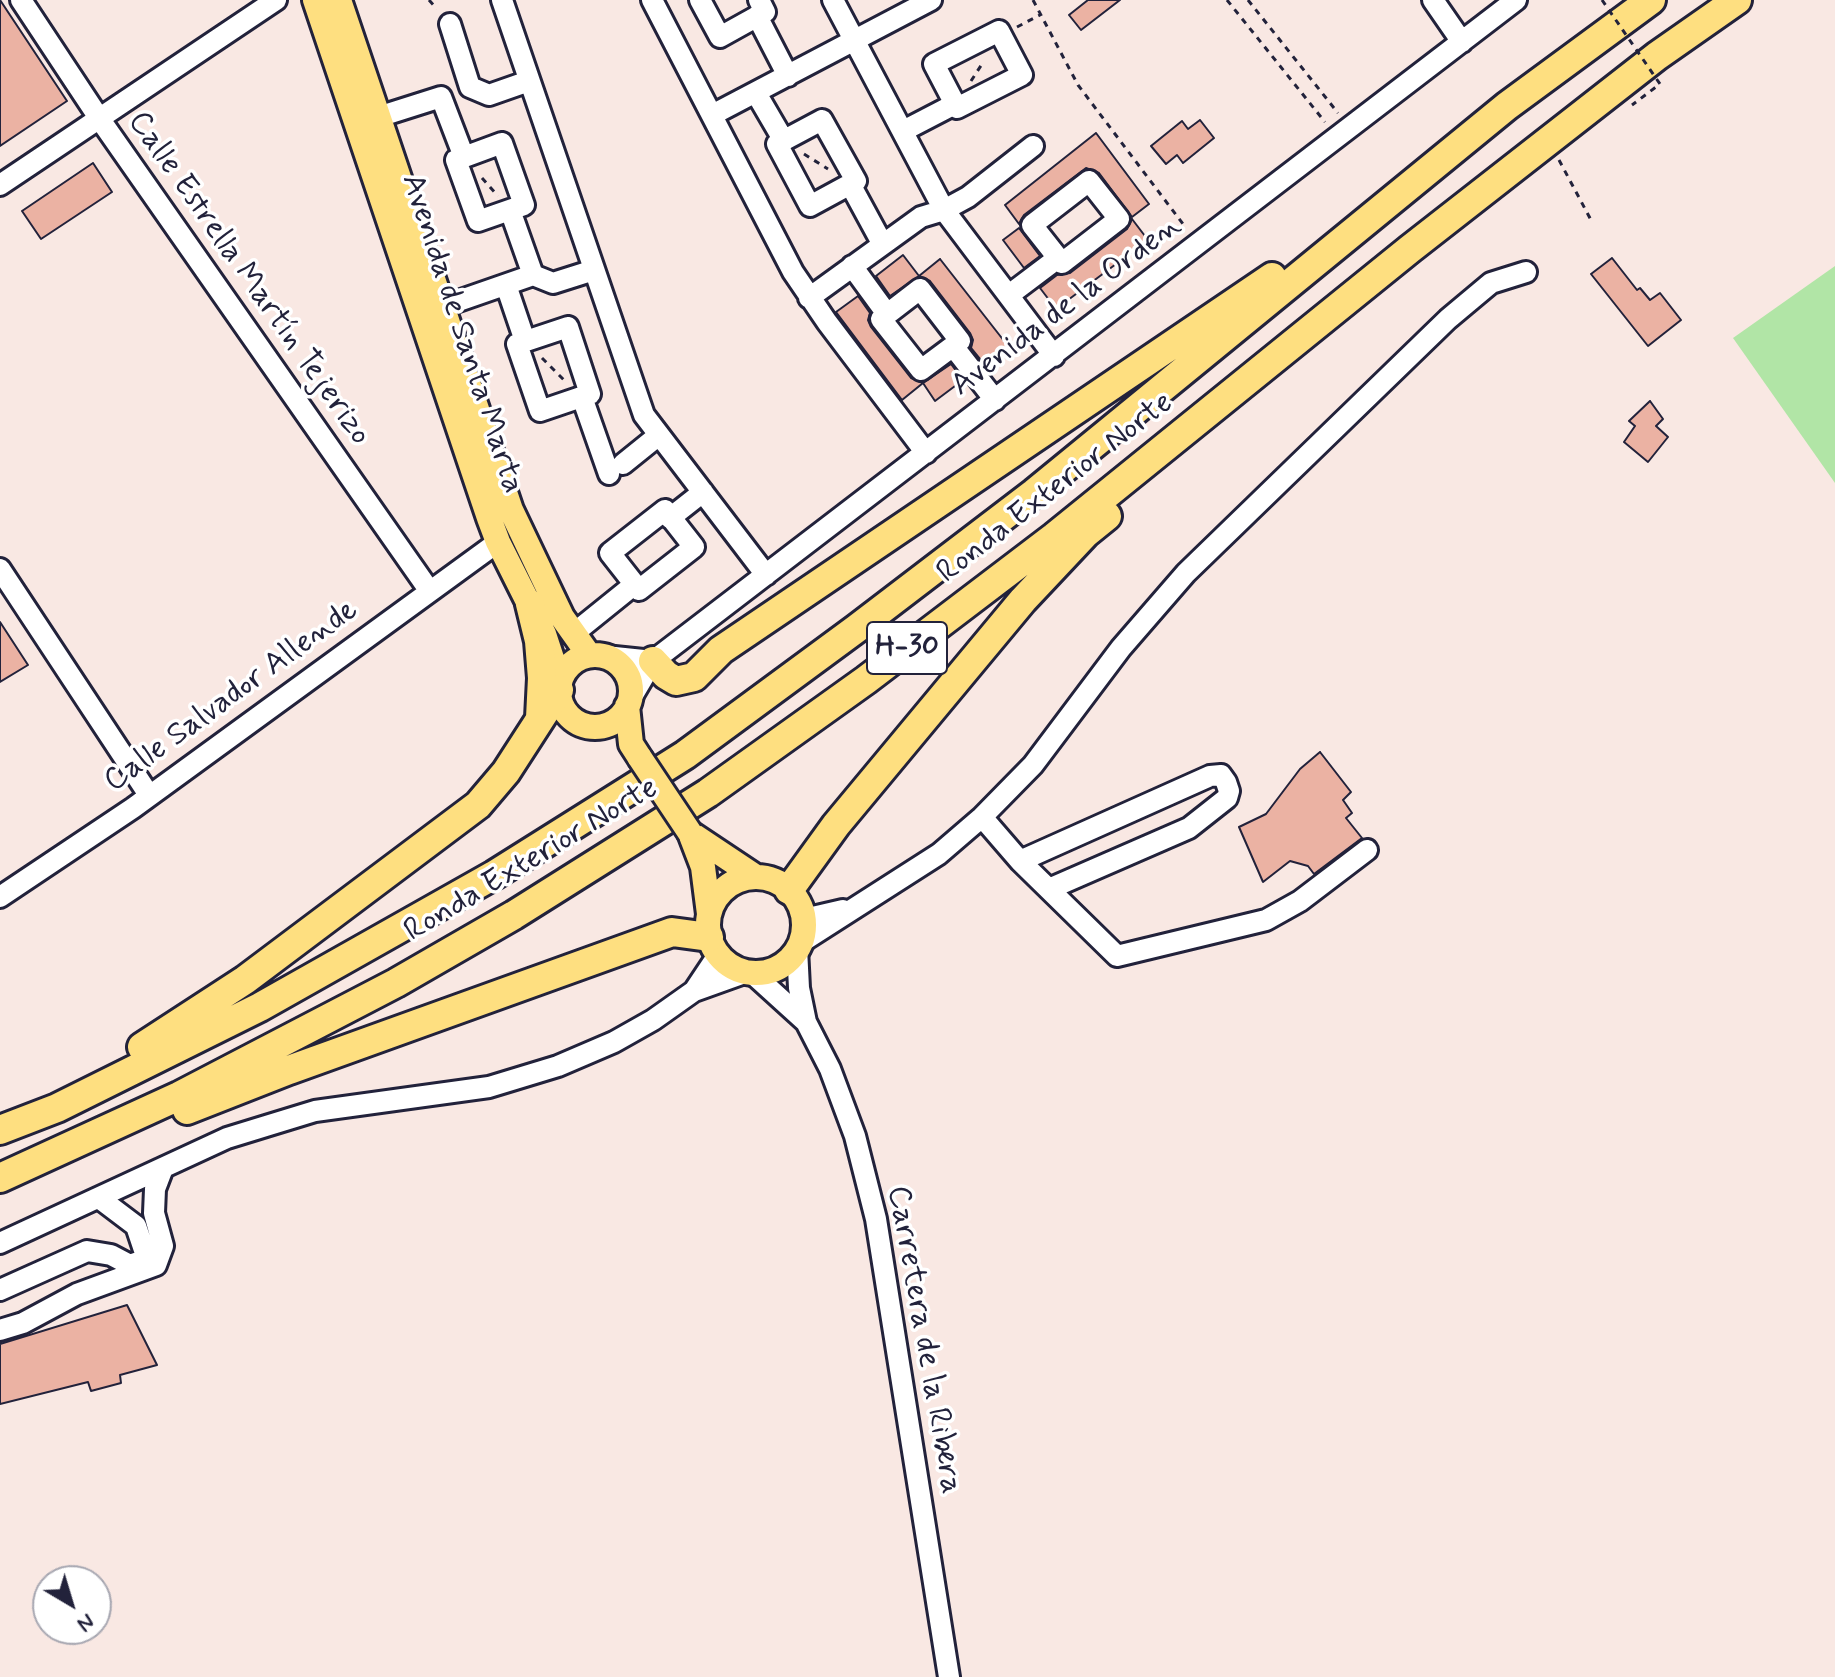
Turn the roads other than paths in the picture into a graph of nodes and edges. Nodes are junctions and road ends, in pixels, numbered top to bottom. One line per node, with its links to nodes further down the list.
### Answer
1 (21, 0): 24 (street, Calle Estrella Martín Tejerizo)
2 (276, 0): 24 (street)
3 (315, 0): 55 (main road, Avenida de Santa Marta)
4 (339, 0): 23 (main road, Avenida de Santa Marta)
5 (502, 0): 19 (street)
6 (652, 0): 22 (street)
7 (700, 0): 14 (street)
8 (833, 0): 16 (street)
9 (1433, 0): 17 (street)
10 (1651, 0): 29 (highway, Ronda Exterior Norte / H-30)
11 (1737, 0): 47 (highway, Ronda Exterior Norte / H-30)
12 (1511, 1): 17 (street, Avenida de la Orden)
13 (920, 3): 16 (street)
14 (758, 8): 18 (street)
15 (450, 24): 19 (street)
16 (854, 41): 18 (street); 25 (street)
17 (1462, 42): 48 (street, Avenida de la Orden)
18 (788, 76): 20 (street)
19 (529, 81): 37 (street)
20 (756, 93): 22 (street); 26 (street)
21 (955, 104): 25 (street)
22 (712, 115): 42 (street)
23 (378, 117): 28 (street); 43 (main road, Avenida de Santa Marta)
24 (99, 118): 31 (street); 59 (street, Calle Estrella Martín Tejerizo)
25 (903, 131): 33 (street)
26 (784, 141): 30 (street); 30 (street)
27 (1033, 146): 33 (street)
28 (464, 157): 32 (street); 32 (street)
29 (1412, 182): 63 (highway); 84 (highway, Ronda Exterior Norte / H-30)
30 (850, 184): 34 (street)
31 (0, 185)
32 (510, 210): 39 (street)
33 (944, 210): 34 (street); 41 (street)
34 (882, 243): 36 (street)
35 (1058, 258): 41 (street)
36 (852, 266): 42 (street); 44 (street)
37 (594, 270): 39 (street); 51 (street)
38 (1526, 272): 70 (street)
39 (533, 275): 40 (street)
40 (506, 285): 43 (street); 45 (street)
41 (1009, 295): 48 (street)
42 (809, 298): 52 (street)
43 (441, 307): 61 (main road, Avenida de Santa Marta)
44 (887, 314): 46 (street); 46 (street)
45 (525, 341): 49 (street); 49 (street)
46 (953, 346): 50 (street)
47 (1290, 346): 76 (highway); 86 (highway, Ronda Exterior Norte / H-30)
48 (1054, 356): 50 (street, Avenida de la Orden)
49 (582, 397): 51 (street)
50 (995, 400): 52 (street, Avenida de la Orden)
51 (659, 435): 53 (street)
52 (926, 453): 57 (street, Avenida de la Orden)
53 (703, 492): 54 (street); 57 (street)
54 (670, 518): 58 (street); 58 (street)
55 (498, 542): 59 (street, Calle Salvador Allende); 60 (main road, Avenida de Santa Marta)
56 (0, 569): 69 (street)
57 (766, 575): 63 (street, Avenida de la Orden)
58 (635, 584): 61 (street)
59 (429, 590): 69 (street, Calle Salvador Allende)
60 (530, 604): 64 (main road, Avenida de Santa Marta); 66 (highway)
61 (573, 634): 62 (main road, Avenida de Santa Marta)
62 (597, 656): 63 (street); 64 (main road); 65 (main road)
63 (653, 661): 65 (street, Avenida de la Orden)
64 (559, 687): 66 (highway); 67 (main road)
65 (628, 703): 67 (main road); 68 (main road)
66 (539, 720): 83 (highway)
67 (600, 726): 68 (main road)
68 (635, 751): 71 (main road, bridge)
69 (149, 795): 77 (street, Calle Salvador Allende)
70 (982, 817): 73 (street); 79 (street)
71 (690, 833): 74 (main road); 78 (main road)
72 (1367, 850): 75 (street)
73 (1020, 861): 75 (street); 75 (street)
74 (756, 877): 76 (main road); 78 (main road)
75 (1049, 889)
76 (789, 890): 79 (main road)
77 (0, 897)
78 (712, 935): 80 (main road); 81 (street); 86 (highway)
79 (800, 937): 80 (main road); 82 (street)
80 (750, 972): 81 (street); 82 (street)
81 (694, 991): 85 (street)
82 (806, 1022): 91 (street, Carretera de la Ribera)
83 (0, 1120)
84 (0, 1130)
85 (163, 1168): 87 (street); 90 (street)
86 (0, 1181)
87 (99, 1198): 88 (street); 89 (street)
88 (0, 1243)
89 (0, 1290)
90 (0, 1330)
91 (949, 1677)

